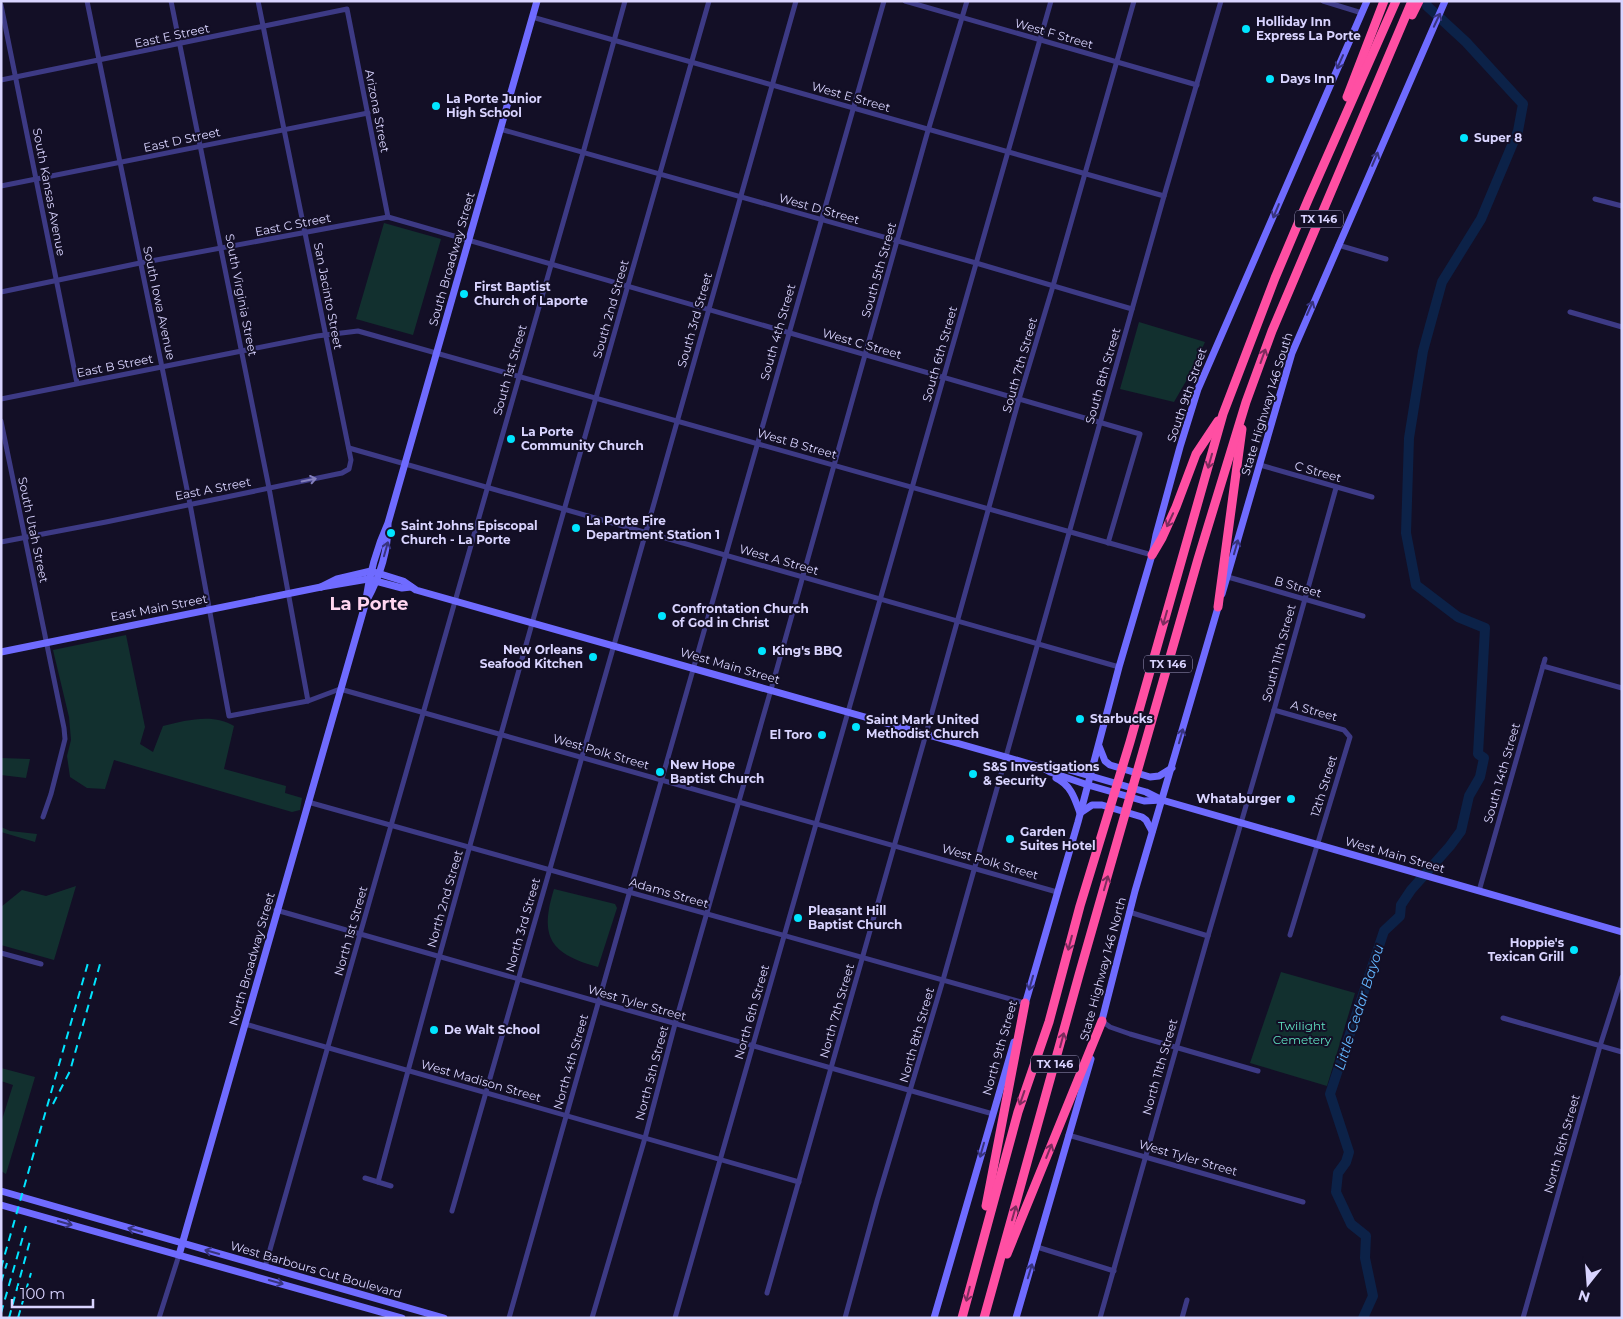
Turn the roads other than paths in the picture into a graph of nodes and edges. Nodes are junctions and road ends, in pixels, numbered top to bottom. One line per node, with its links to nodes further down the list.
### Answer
1 (87, 1): 29 (street, South Iowa Avenue)
2 (170, 1): 28 (street, South Virginia Street)
3 (258, 1): 25 (street, San Jacinto Street)
4 (536, 1): 23 (main road, South Broadway Street)
5 (625, 1): 27 (street, South 1st Street)
6 (710, 1): 31 (street, South 2nd Street)
7 (796, 1): 35 (street, South 3rd Street)
8 (884, 1): 36 (street, South 4th Street)
9 (905, 1): 24 (street, West F Street)
10 (967, 1): 24 (street, South 5th Street)
11 (1050, 1): 26 (street, South 6th Street)
12 (1134, 1): 30 (street, South 7th Street)
13 (1221, 1): 34 (street, South 8th Street)
14 (1323, 1): 22 (street)
15 (1367, 1): 22 (main road, South 9th Street)
16 (1384, 1): 52 (highway)
17 (1396, 1): 52 (highway, TX 146)
18 (1445, 2): 59 (main road, State Highway 146 South, one-way to 18)
19 (1414, 4): 85 (highway, TX 146, one-way to 19)
20 (1, 5): 32 (street, South Kansas Avenue)
21 (347, 9): 25 (street, East E Street); 37 (street, Arizona Street)
22 (1362, 12): 110 (main road, South 9th Street, one-way to 110)
23 (532, 17): 27 (street, West E Street); 39 (main road, South Broadway Street)
24 (962, 18): 26 (street, West F Street); 40 (street, South 5th Street)
25 (264, 27): 28 (street, East E Street); 38 (street, San Jacinto Street)
26 (1039, 40): 30 (street, West F Street); 42 (street, South 6th Street)
27 (614, 41): 31 (street, West E Street); 43 (street, South 1st Street)
28 (179, 44): 29 (street, East E Street); 41 (street, South Virginia Street)
29 (100, 61): 32 (street, East E Street); 44 (street, South Iowa Avenue)
30 (1117, 62): 34 (street, West F Street); 45 (street, South 7th Street)
31 (692, 63): 35 (street, West E Street); 46 (street, South 2nd Street)
32 (16, 77): 33 (street, East E Street); 47 (street, South Kansas Avenue)
33 (1, 80)
34 (1197, 85): 49 (street, South 8th Street)
35 (772, 86): 36 (street, West E Street); 50 (street, South 3rd Street)
36 (853, 108): 40 (street, West E Street); 55 (street, South 4th Street)
37 (368, 113): 38 (street, East D Street); 54 (street, Arizona Street)
38 (284, 129): 41 (street, East D Street); 56 (street, San Jacinto Street)
39 (500, 129): 43 (street, West D Street); 57 (main road, South Broadway Street)
40 (929, 130): 42 (street, West E Street); 58 (street, South 5th Street)
41 (200, 146): 44 (street, East D Street); 60 (street, South Virginia Street)
42 (1008, 152): 45 (street, West E Street); 63 (street, South 6th Street)
43 (583, 153): 46 (street, West D Street); 64 (street, South 1st Street)
44 (121, 163): 47 (street, East D Street); 62 (street, South Iowa Avenue)
45 (1085, 174): 49 (street, West E Street); 66 (street, South 7th Street)
46 (660, 175): 50 (street, West D Street); 67 (street, South 2nd Street)
47 (37, 179): 48 (street, East D Street); 65 (street, South Kansas Avenue)
48 (1, 186)
49 (1164, 196): 69 (street, South 8th Street)
50 (740, 197): 55 (street, West D Street); 70 (street, South 3rd Street)
51 (1595, 199): 53 (street)
52 (1308, 200): 86 (highway, TX 146)
53 (1622, 206)
54 (388, 218): 56 (street, East C Street); 57 (street, East C Street)
55 (820, 219): 58 (street, West D Street); 73 (street, South 4th Street)
56 (305, 232): 60 (street, East C Street); 74 (street, San Jacinto Street)
57 (468, 241): 64 (street, West C Street); 76 (main road, South Broadway Street)
58 (898, 241): 63 (street, West D Street); 77 (street, South 5th Street)
59 (1338, 245): 61 (street); 93 (main road, State Highway 146 South, one-way to 59)
60 (221, 248): 62 (street, East C Street); 75 (street, South Virginia Street)
61 (1386, 259)
62 (140, 263): 65 (street, East C Street); 78 (street, South Iowa Avenue)
63 (976, 263): 66 (street, West D Street); 80 (street, South 6th Street)
64 (551, 265): 67 (street, West C Street); 79 (street, South 1st Street)
65 (56, 281): 68 (street, East C Street); 81 (street, South Kansas Avenue)
66 (1053, 286): 69 (street, West D Street); 84 (street, South 7th Street)
67 (628, 287): 70 (street, West C Street); 83 (street, South 2nd Street)
68 (1, 292)
69 (1132, 309): 89 (street, South 8th Street)
70 (708, 310): 73 (street, West C Street); 88 (street, South 3rd Street)
71 (1570, 312): 72 (street)
72 (1622, 326)
73 (788, 333): 77 (street, West C Street); 90 (street, South 4th Street)
74 (326, 334): 75 (street, East B Street); 76 (street, East B Street); 91 (street, San Jacinto Street)
75 (242, 351): 78 (street, East B Street); 96 (street, South Virginia Street)
76 (437, 353): 79 (street, West B Street); 92 (main road, South Broadway Street)
77 (866, 355): 80 (street, West C Street); 94 (street, South 5th Street)
78 (162, 367): 81 (street, East B Street); 100 (street, South Iowa Avenue)
79 (519, 376): 83 (street, West B Street); 97 (street, South 1st Street)
80 (943, 377): 84 (street, West C Street); 95 (street, South 6th Street)
81 (77, 383): 82 (street, East B Street)
82 (1, 398)
83 (596, 398): 88 (street, West B Street); 102 (street, South 2nd Street)
84 (1020, 399): 89 (street, West C Street); 101 (street, South 7th Street)
85 (1246, 402): 124 (highway); 226 (highway, TX 146, one-way to 85)
86 (1223, 414): 110 (highway, one-way to 110); 223 (highway, TX 146, one-way to 223)
87 (1, 421): 106 (street, South Utah Street)
88 (676, 421): 90 (street, West B Street); 105 (street, South 3rd Street)
89 (1100, 422): 104 (street, South 8th Street); 108 (street, West C Street)
90 (757, 444): 94 (street, West B Street); 109 (street, South 4th Street)
91 (349, 448): 92 (street); 96 (street, East A Street, one-way to 91)
92 (405, 464): 97 (street, West A Street); 103 (main road, South Broadway Street)
93 (1260, 465): 98 (street, C Street); 113 (main road, State Highway 146 South, one-way to 93)
94 (834, 466): 95 (street, West B Street); 114 (street, South 5th Street)
95 (912, 487): 101 (street, West B Street); 122 (street, South 6th Street)
96 (269, 488): 100 (street, East A Street); 119 (street, South Virginia Street)
97 (487, 488): 102 (street, West A Street); 121 (street, South 1st Street)
98 (1336, 488): 99 (street, C Street); 120 (street, South 11th Street)
99 (1372, 497)
100 (190, 504): 106 (street, East A Street); 125 (street, South Iowa Avenue)
101 (990, 509): 104 (street, West B Street); 127 (street, South 7th Street)
102 (565, 510): 105 (street, West A Street); 128 (street, South 2nd Street)
103 (388, 523): 111 (main road, South Broadway Street); 112 (main road, South Broadway Street, one-way to 103)
104 (1070, 532): 108 (street, West B Street); 130 (street, South 8th Street)
105 (645, 533): 109 (street, West A Street); 131 (street, South 3rd Street)
106 (24, 537): 107 (street, East A Street); 129 (street, South Utah Street)
107 (1, 542)
108 (1108, 543): 110 (street, West B Street)
109 (724, 555): 114 (street, West A Street); 136 (street, South 4th Street)
110 (1152, 555): 135 (main road, South 9th Street)
111 (371, 571): 112 (main road, West Main Street); 115 (main road, South Broadway Street); 117 (main road, East Main Street)
112 (379, 574): 116 (main road, South Broadway Street); 118 (main road, West Main Street)
113 (1228, 577): 120 (street, B Street); 124 (main road, State Highway 146 South)
114 (803, 578): 122 (street, West A Street); 139 (street, South 5th Street)
115 (368, 579): 116 (main road, West Main Street); 117 (main road, East Main Street); 123 (main road, North Broadway Street)
116 (376, 582): 118 (main road, West Main Street); 123 (main road, North Broadway Street)
117 (321, 587): 119 (main road, East Main Street)
118 (411, 587): 121 (main road, West Main Street)
119 (288, 594): 125 (main road, East Main Street); 140 (street, South Virginia Street)
120 (1304, 598): 126 (street, B Street); 141 (street, South 11th Street)
121 (456, 600): 128 (main road, West Main Street); 143 (street, North 1st Street)
122 (880, 600): 127 (street, West A Street); 142 (street, South 6th Street)
123 (365, 605): 138 (main road, North Broadway Street)
124 (1218, 607): 151 (main road, State Highway 146 South, one-way to 124)
125 (209, 610): 129 (main road, East Main Street); 140 (street, South Iowa Avenue)
126 (1363, 616)
127 (957, 621): 130 (street, West A Street); 145 (street, South 7th Street)
128 (532, 622): 131 (main road, West Main Street); 144 (street, North 2nd Street)
129 (47, 643): 132 (main road, East Main Street); 159 (street, South Utah Street)
130 (1037, 644): 135 (street, West A Street); 148 (street, South 8th Street)
131 (614, 645): 136 (main road, West Main Street); 149 (street, North 3rd Street)
132 (1, 652)
133 (1545, 659): 134 (street, South 14th Street)
134 (1543, 666): 137 (street); 169 (street, South 14th Street)
135 (1119, 667): 147 (main road, South 9th Street)
136 (693, 668): 139 (main road, West Main Street); 153 (street, North 4th Street)
137 (1621, 686)
138 (340, 689): 140 (street); 143 (street, West Polk Street); 157 (main road, North Broadway Street)
139 (771, 690): 142 (main road, West Main Street); 156 (street, North 5th Street)
140 (308, 700)
141 (1274, 710): 146 (street, A Street); 160 (street, South 11th Street)
142 (847, 711): 145 (main road, West Main Street); 161 (street, North 6th Street)
143 (424, 712): 144 (street, West Polk Street); 162 (street, North 1st Street)
144 (502, 734): 149 (street, West Polk Street); 166 (street, North 2nd Street)
145 (926, 734): 148 (main road, West Main Street); 165 (street, North 7th Street)
146 (1348, 734): 164 (street, 12th Street)
147 (1098, 746): 151 (main road); 152 (main road, South 9th Street)
148 (1006, 756): 150 (main road, West Main Street); 167 (street, North 8th Street)
149 (582, 757): 153 (street, West Polk Street); 168 (street, North 3rd Street)
150 (1043, 768): 152 (main road, West Main Street); 154 (main road, West Main Street); 158 (main road)
151 (1172, 768): 155 (main road, State Highway 146 South)
152 (1090, 776): 154 (main road, South 9th Street); 155 (main road, West Main Street)
153 (660, 779): 156 (street, West Polk Street); 170 (street, North 4th Street)
154 (1088, 785): 155 (main road, West Main Street); 158 (main road, North 9th Street)
155 (1162, 800): 160 (main road, West Main Street); 163 (main road, State Highway 146 North)
156 (739, 801): 161 (street, West Polk Street); 174 (street, North 5th Street)
157 (308, 802): 162 (street, Adams Street); 172 (main road, North Broadway Street)
158 (1080, 814): 163 (main road); 171 (main road, North 9th Street)
159 (43, 817)
160 (1242, 822): 164 (main road, West Main Street); 179 (street, North 11th Street)
161 (816, 823): 165 (street, West Polk Street); 177 (street, North 6th Street)
162 (392, 825): 166 (street, Adams Street); 176 (street, North 1st Street)
163 (1152, 831): 173 (main road, State Highway 146 North)
164 (1316, 844): 169 (main road, West Main Street); 178 (street, 12th Street)
165 (894, 845): 167 (street, West Polk Street); 182 (street, North 7th Street)
166 (470, 847): 168 (street, Adams Street); 181 (street, North 2nd Street)
167 (974, 868): 171 (street, West Polk Street); 186 (street, North 8th Street)
168 (550, 869): 170 (street, Adams Street); 185 (street, North 3rd Street)
169 (1479, 891): 175 (main road, West Main Street)
170 (630, 892): 174 (street, Adams Street); 187 (street, North 4th Street)
171 (1058, 892): 188 (main road, North 9th Street, one-way to 188)
172 (276, 910): 176 (street, West Tyler Street); 191 (main road, North Broadway Street)
173 (1130, 912): 179 (street); 190 (main road, State Highway 146 North)
174 (707, 914): 177 (street, Adams Street); 192 (street, North 5th Street)
175 (1622, 932)
176 (360, 934): 181 (street, West Tyler Street); 195 (street, North 1st Street)
177 (785, 935): 182 (street, Adams Street); 193 (street, North 6th Street)
178 (1290, 935)
179 (1208, 936): 196 (street, North 11th Street)
180 (1, 953): 183 (street)
181 (439, 957): 185 (street, West Tyler Street); 199 (street, North 2nd Street)
182 (862, 957): 186 (street, Adams Street); 198 (street, North 7th Street)
183 (41, 964)
184 (1622, 977): 194 (street, North 16th Street)
185 (518, 979): 187 (street, West Tyler Street); 202 (street, North 3rd Street)
186 (943, 980): 188 (street, Adams Street); 201 (street, North 8th Street)
187 (598, 1002): 192 (street, West Tyler Street); 204 (street, North 4th Street)
188 (1025, 1002): 203 (main road, North 9th Street); 223 (highway)
189 (1503, 1018): 194 (street)
190 (1102, 1021): 196 (street); 205 (main road, State Highway 146 North); 226 (highway, one-way to 190)
191 (245, 1024): 195 (street, West Madison Street); 219 (main road, North Broadway Street)
192 (675, 1024): 193 (street, West Tyler Street); 206 (street, North 5th Street)
193 (753, 1046): 198 (street, West Tyler Street); 208 (street, North 6th Street)
194 (1600, 1046): 197 (street); 244 (street, North 16th Street)
195 (328, 1048): 199 (street, West Madison Street); 222 (street, North 1st Street)
196 (1176, 1048): 200 (street); 207 (street, North 11th Street)
197 (1622, 1052)
198 (831, 1068): 201 (street, West Tyler Street); 211 (street, North 7th Street)
199 (408, 1070): 202 (street, West Madison Street); 210 (street, North 2nd Street)
200 (1258, 1071)
201 (911, 1091): 203 (street, West Tyler Street); 237 (street, North 8th Street)
202 (486, 1093): 204 (street, West Madison Street); 217 (street, North 3rd Street)
203 (993, 1114): 238 (main road, North 9th Street, one-way to 238)
204 (566, 1116): 206 (street, West Madison Street); 234 (street, North 4th Street)
205 (1068, 1135): 207 (street, West Tyler Street); 220 (main road, State Highway 146 North)
206 (645, 1138): 208 (street, West Madison Street); 235 (street, North 5th Street)
207 (1146, 1157): 214 (street, West Tyler Street); 224 (street, North 11th Street)
208 (720, 1159): 211 (street, West Madison Street); 236 (street, North 6th Street)
209 (365, 1178): 210 (street)
210 (378, 1182): 212 (street)
211 (798, 1182): 225 (street, North 7th Street)
212 (391, 1186)
213 (1, 1191): 215 (main road, West Barbours Cut Boulevard)
214 (1303, 1202)
215 (48, 1204): 218 (main road); 219 (main road, West Barbours Cut Boulevard, one-way to 215)
216 (1, 1205): 218 (main road, West Barbours Cut Boulevard)
217 (452, 1211)
218 (44, 1218): 221 (main road, West Barbours Cut Boulevard, one-way to 221)
219 (182, 1243): 221 (main road, North Broadway Street); 222 (main road, West Barbours Cut Boulevard, one-way to 219)
220 (1037, 1247): 224 (street); 241 (main road, State Highway 146 North, one-way to 220)
221 (179, 1255): 229 (main road, West Barbours Cut Boulevard, one-way to 229); 231 (street, North Broadway Street)
222 (265, 1267): 227 (main road, West Barbours Cut Boulevard)
223 (974, 1270): 239 (highway, TX 146, one-way to 239)
224 (1114, 1271): 242 (street, North 11th Street)
225 (767, 1293)
226 (991, 1294): 240 (highway, TX 146)
227 (371, 1297): 229 (main road); 230 (main road, West Barbours Cut Boulevard)
228 (1187, 1300): 243 (street)
229 (367, 1308): 232 (main road, West Barbours Cut Boulevard)
230 (421, 1315): 233 (main road, West Barbours Cut Boulevard)
231 (159, 1318)
232 (402, 1318)
233 (444, 1318)
234 (508, 1318)
235 (592, 1318)
236 (675, 1318)
237 (845, 1318)
238 (934, 1318)
239 (962, 1318)
240 (984, 1318)
241 (1016, 1318)
242 (1100, 1318)
243 (1182, 1318)
244 (1523, 1318)

